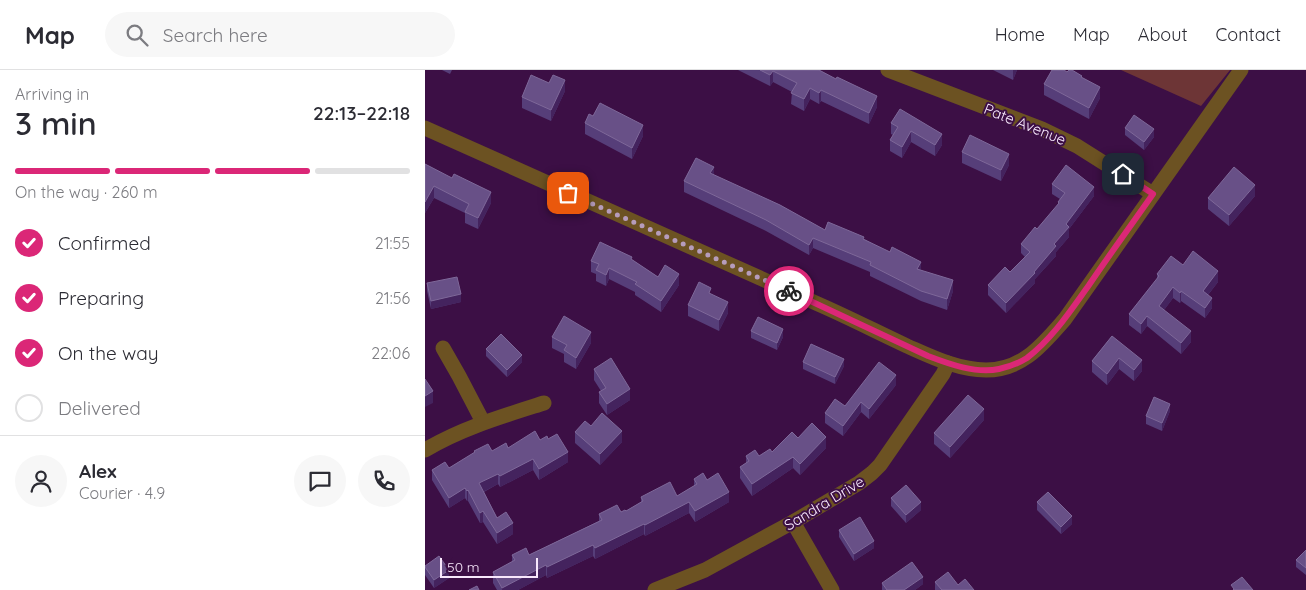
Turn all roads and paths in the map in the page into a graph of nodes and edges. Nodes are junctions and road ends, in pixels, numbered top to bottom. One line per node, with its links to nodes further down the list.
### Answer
1 (888, 70): 4 (street, Pate Avenue)
2 (1241, 70): 4 (street)
3 (425, 128): 6 (street)
4 (1153, 194): 6 (street)
5 (443, 348): 8 (street)
6 (948, 363): 10 (street, Sandra Drive)
7 (544, 403): 8 (street)
8 (483, 422): 9 (street)
9 (425, 450)
10 (793, 522): 11 (street, Sandra Drive); 12 (street)
11 (655, 590)
12 (832, 590)

